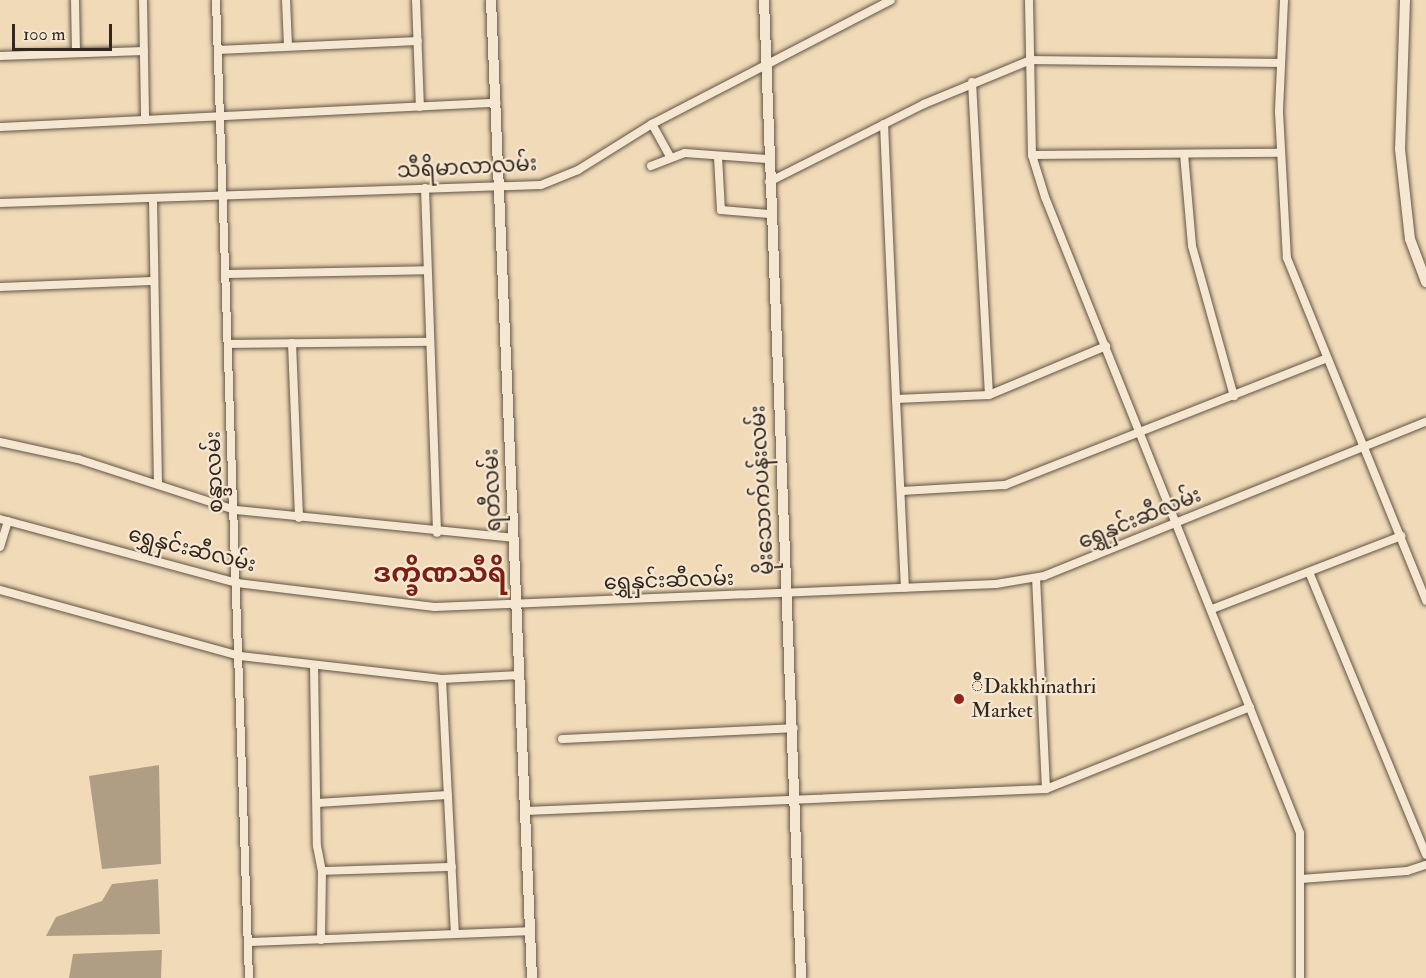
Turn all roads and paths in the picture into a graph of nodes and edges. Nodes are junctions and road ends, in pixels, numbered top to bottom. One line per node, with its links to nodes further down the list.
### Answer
1 (75, 0): 16 (street)
2 (143, 0): 15 (street)
3 (216, 0): 14 (street, စန္ဒာလမ်း)
4 (286, 0): 13 (street)
5 (416, 0): 12 (street)
6 (491, 0): 22 (street, ရတီလမ်း)
7 (764, 0): 20 (street, မိုးသောက်ပန်းလမ်း)
8 (890, 0): 20 (street, သီရိမာလာလမ်း)
9 (1029, 0): 18 (street)
10 (1284, 0): 19 (street)
11 (1405, 0): 46 (street)
12 (418, 41): 13 (street); 23 (street)
13 (288, 46): 14 (street)
14 (218, 50): 24 (street, စန္ဒာလမ်း)
15 (144, 51): 16 (street); 25 (street)
16 (76, 53): 17 (street)
17 (0, 56)
18 (1031, 60): 19 (street); 21 (street); 31 (street)
19 (1281, 63): 29 (street)
20 (768, 66): 26 (street, သီရိမာလာလမ်း); 34 (street, မိုးသောက်ပန်းလမ်း)
21 (972, 82): 27 (street); 53 (street)
22 (496, 103): 23 (street); 38 (street, ရတီလမ်း)
23 (420, 107): 24 (street)
24 (220, 117): 25 (street); 39 (street, စန္ဒာလမ်း)
25 (145, 120): 28 (street)
26 (652, 124): 32 (street); 38 (street, သီရိမာလာလမ်း)
27 (884, 124): 36 (street); 55 (street)
28 (0, 127)
29 (1280, 153): 30 (street); 52 (street)
30 (1184, 154): 31 (street); 54 (street)
31 (1032, 155): 51 (street)
32 (670, 157): 33 (street); 35 (street)
33 (718, 157): 34 (street); 42 (street)
34 (767, 159): 36 (street, မိုးသောက်ပန်းလမ်း)
35 (651, 166)
36 (768, 183): 42 (street, မိုးသောက်ပန်းလမ်း)
37 (425, 188): 38 (street, သီရိမာလာလမ်း); 39 (street, သီရိမာလာလမ်း); 43 (street)
38 (501, 189): 68 (street, ရတီလမ်း)
39 (223, 196): 40 (street, သီရိမာလာလမ်း); 44 (street, စန္ဒာလမ်း)
40 (153, 199): 41 (street, သီရိမာလာလမ်း); 45 (street)
41 (0, 204)
42 (769, 214): 75 (street, မိုးသောက်ပန်းလမ်း)
43 (428, 270): 44 (street); 48 (street)
44 (226, 274): 50 (street, စန္ဒာလမ်း)
45 (152, 280): 47 (street); 60 (street)
46 (1426, 282)
47 (0, 287)
48 (430, 342): 49 (street); 66 (street)
49 (292, 343): 50 (street); 63 (street)
50 (228, 344): 62 (street, စန္ဒာလမ်း)
51 (1106, 346): 53 (street); 57 (street)
52 (1327, 358): 54 (street); 59 (street)
53 (989, 395): 55 (street)
54 (1234, 396): 57 (street)
55 (896, 399): 61 (street)
56 (1426, 422): 59 (street, ရွှေနှင်းဆီလမ်း)
57 (1142, 433): 61 (street); 65 (street)
58 (0, 442): 60 (street)
59 (1365, 446): 65 (street, ရွှေနှင်းဆီလမ်း); 67 (street)
60 (158, 484): 62 (street)
61 (901, 491): 73 (street)
62 (235, 510): 63 (street); 72 (street, စန္ဒာလမ်း)
63 (299, 518): 66 (street)
64 (4, 520): 69 (street); 72 (street, ရွှေနှင်းဆီလမ်း)
65 (1178, 524): 71 (street, ရွှေနှင်းဆီလမ်း); 78 (street)
66 (437, 533): 68 (street)
67 (1401, 536): 70 (street); 76 (street)
68 (514, 538): 77 (street, ရတီလမ်း)
69 (0, 547)
70 (1309, 572): 78 (street); 91 (street)
71 (1036, 578): 73 (street, ရွှေနှင်းဆီလမ်း); 86 (street)
72 (237, 583): 77 (street, ရွှေနှင်းဆီလမ်း); 79 (street, စန္ဒာလမ်း)
73 (904, 588): 75 (street, ရွှေနှင်းဆီလမ်း)
74 (0, 590): 79 (street)
75 (788, 594): 77 (street, ရွှေနှင်းဆီလမ်း); 84 (street, မိုးသောက်ပန်းလမ်း)
76 (1426, 602)
77 (517, 605): 81 (street, ရတီလမ်း)
78 (1212, 609): 83 (street)
79 (240, 656): 80 (street); 99 (street, စန္ဒာလမ်း)
80 (314, 665): 82 (street); 89 (street)
81 (520, 675): 82 (street); 90 (street, ရတီလမ်း)
82 (442, 679): 87 (street)
83 (1250, 707): 86 (street); 95 (street)
84 (794, 728): 85 (street); 88 (street, မိုးသောက်ပန်းလမ်း)
85 (562, 739)
86 (1046, 789): 88 (street)
87 (448, 795): 89 (street); 93 (street)
88 (796, 798): 90 (street); 102 (street, မိုးသောက်ပန်းလမ်း)
89 (317, 803): 94 (street)
90 (525, 811): 96 (street, ရတီလမ်း)
91 (1426, 855)
92 (1426, 865): 95 (street)
93 (452, 867): 94 (street); 97 (street)
94 (322, 871): 98 (street)
95 (1301, 879): 103 (street)
96 (531, 931): 97 (street); 101 (street, ရတီလမ်း)
97 (455, 934): 98 (street)
98 (321, 940): 99 (street)
99 (248, 942): 100 (street, စန္ဒာလမ်း)
100 (249, 978)
101 (532, 978)
102 (801, 978)
103 (1300, 978)

